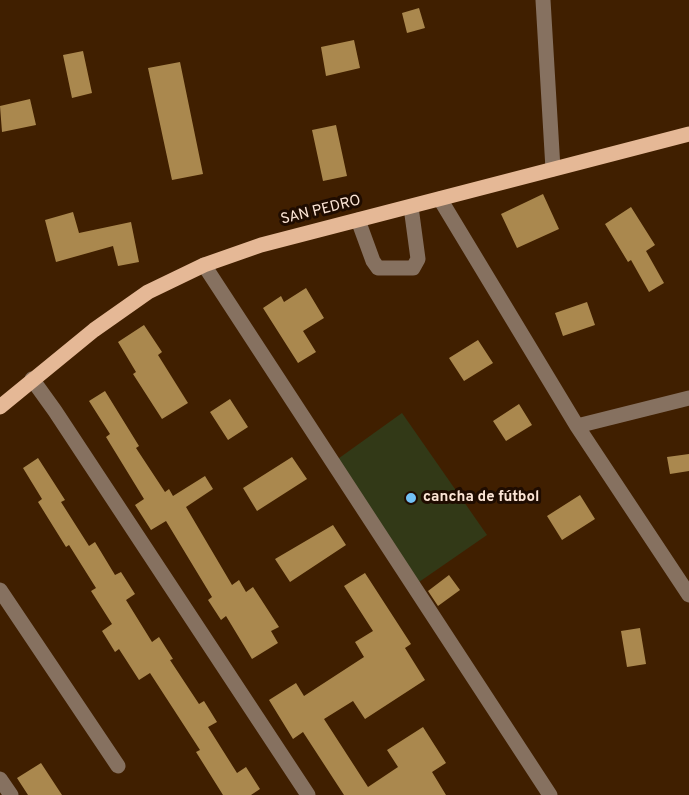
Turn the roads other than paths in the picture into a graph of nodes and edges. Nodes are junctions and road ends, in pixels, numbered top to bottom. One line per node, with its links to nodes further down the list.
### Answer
1 (543, 0): 3 (street)
2 (689, 134): 3 (main road, SAN PEDRO)
3 (553, 169): 4 (main road, SAN PEDRO)
4 (440, 199): 5 (main road, SAN PEDRO); 11 (street)
5 (411, 207): 6 (main road, SAN PEDRO); 6 (street)
6 (358, 220): 7 (main road, SAN PEDRO)
7 (204, 266): 8 (main road, SAN PEDRO); 18 (street)
8 (32, 379): 10 (main road, SAN PEDRO); 17 (street)
9 (689, 398): 11 (street)
10 (0, 407)
11 (577, 426): 13 (street)
12 (0, 590): 14 (street)
13 (689, 595)
14 (118, 766)
15 (0, 778): 16 (street)
16 (11, 795)
17 (308, 795)
18 (550, 795)

